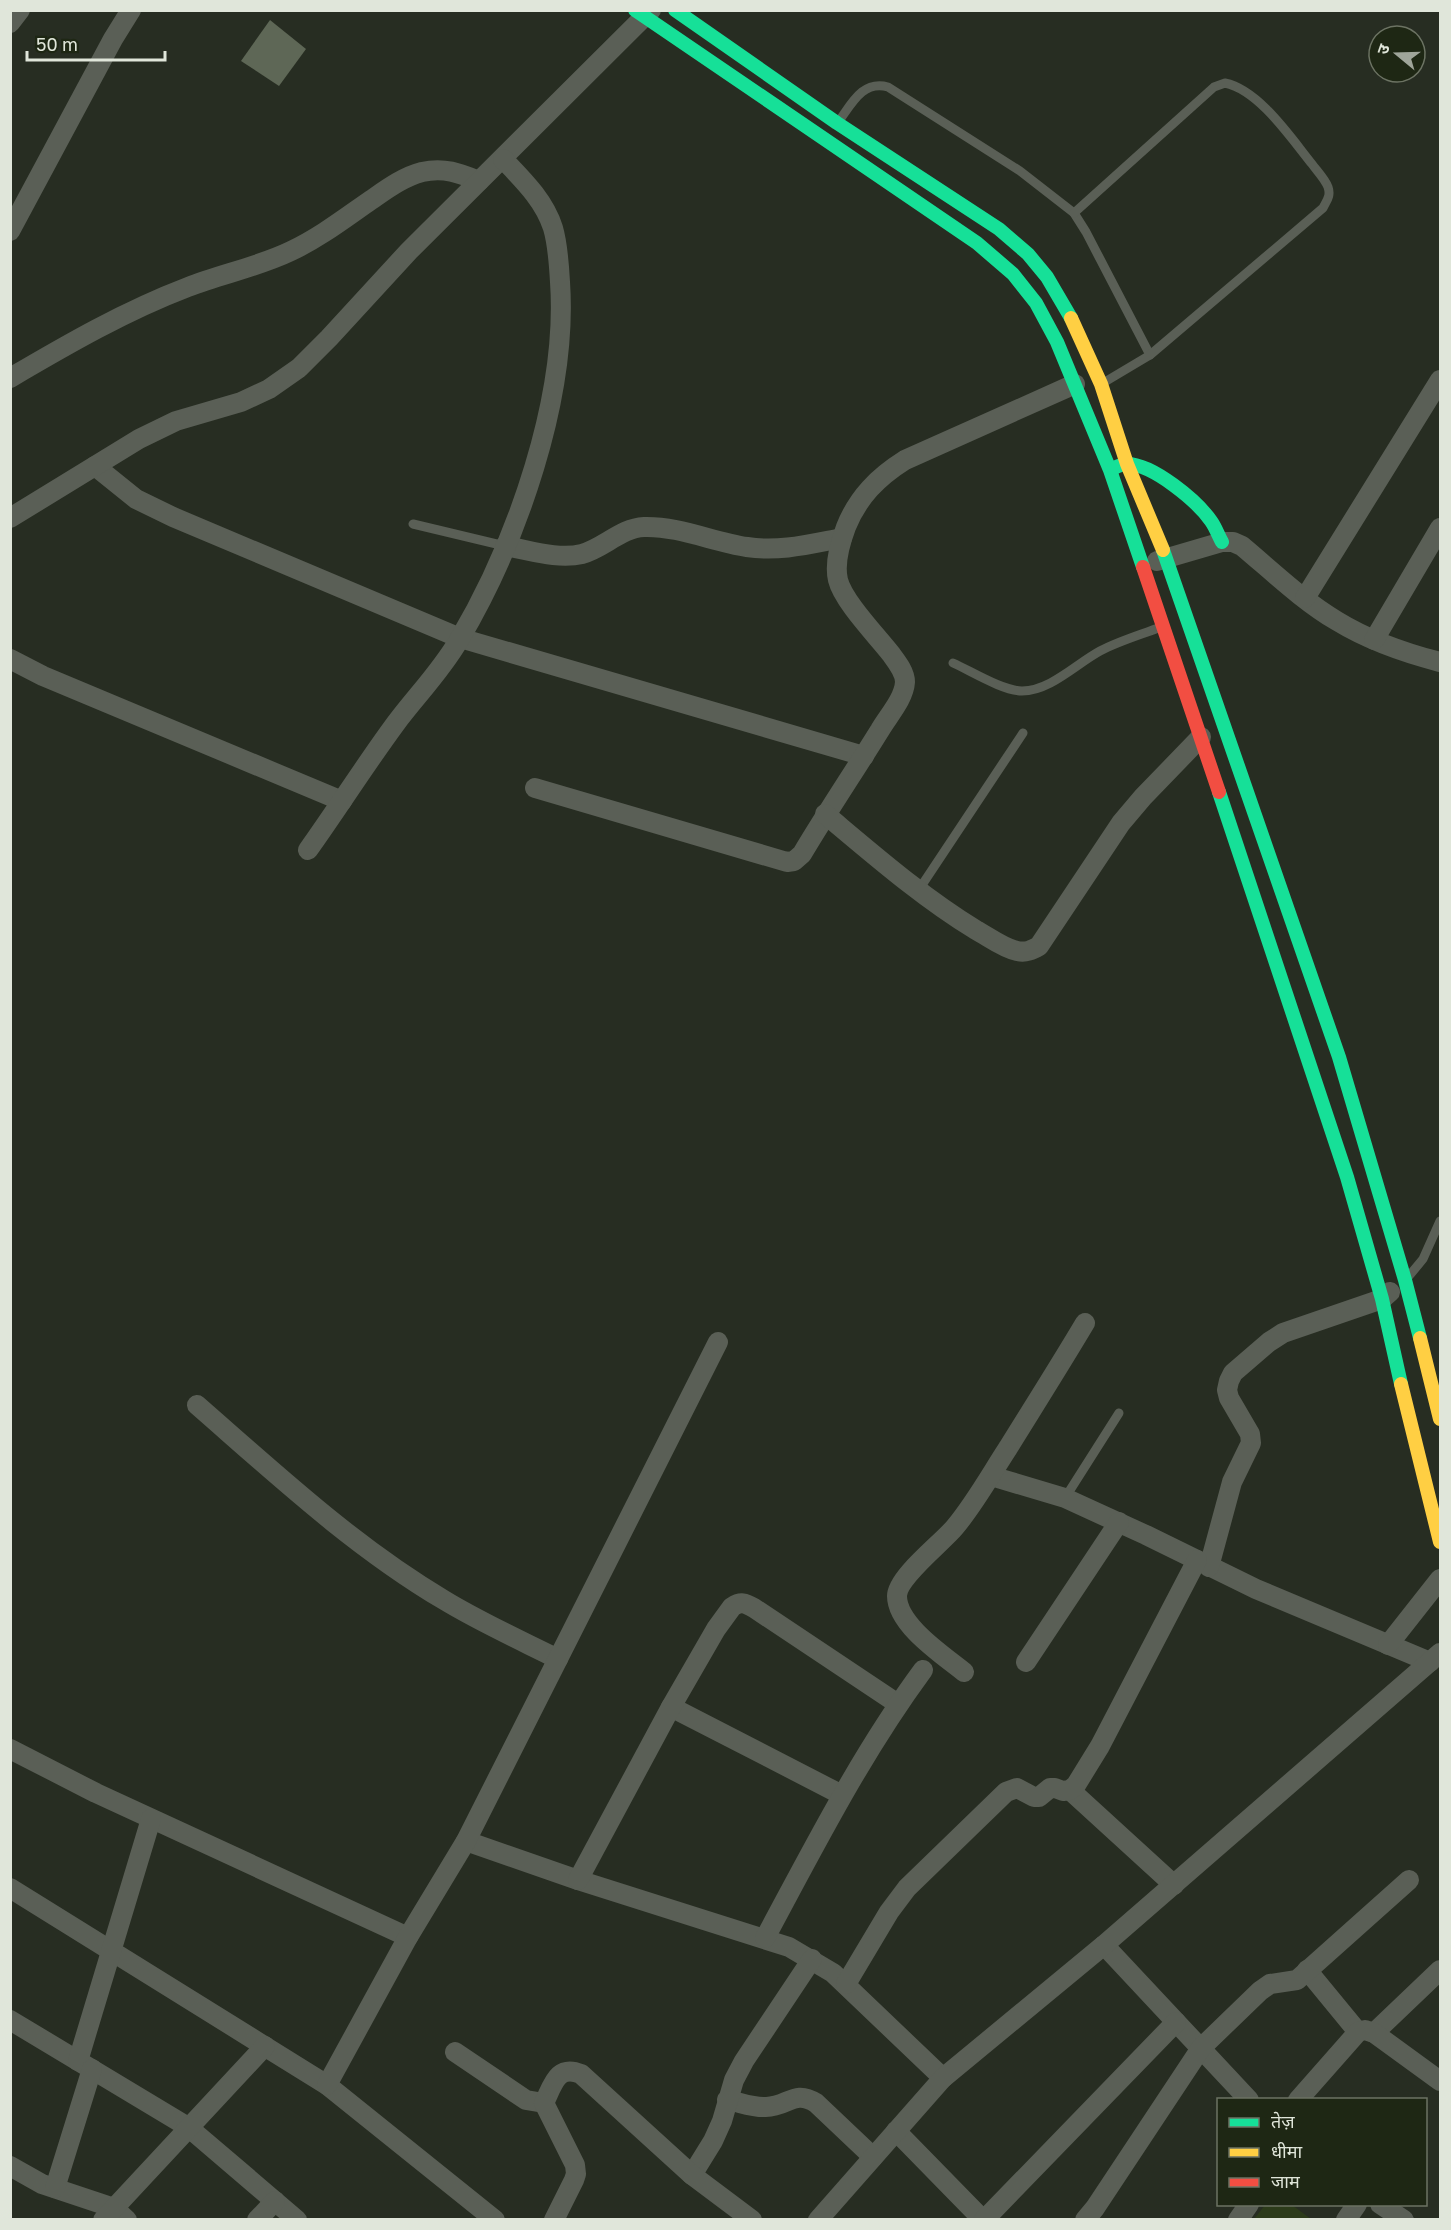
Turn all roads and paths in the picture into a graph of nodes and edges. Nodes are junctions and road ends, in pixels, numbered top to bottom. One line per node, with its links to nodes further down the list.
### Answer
1 (20, 10): 5 (street)
2 (131, 10): 10 (street)
3 (675, 10): 6 (main road)
4 (644, 13): 7 (street); 14 (main road)
5 (10, 23)
6 (837, 123): 9 (lane); 15 (main road)
7 (503, 159): 8 (street); 24 (street)
8 (479, 181): 12 (street); 17 (street)
9 (1074, 213): 11 (lane); 11 (lane)
10 (10, 231)
11 (1150, 355): 15 (lane)
12 (10, 378)
13 (1440, 380): 27 (street)
14 (1075, 384): 18 (main road); 22 (street)
15 (1101, 384): 16 (main road)
16 (1127, 464): 18 (main road); 23 (main road); 25 (main road)
17 (94, 466): 19 (street); 29 (street)
18 (1110, 470): 26 (main road)
19 (10, 518)
20 (413, 524): 24 (lane)
21 (1440, 528): 30 (street)
22 (842, 538): 24 (street); 36 (street)
23 (1222, 542): 25 (street); 27 (street)
24 (505, 546): 29 (street)
25 (1166, 557): 26 (street); 43 (main road)
26 (1142, 567): 28 (main road)
27 (1305, 598): 30 (street)
28 (1163, 627): 33 (lane); 35 (main road)
29 (460, 638): 36 (street); 38 (street)
30 (1374, 640): 32 (street)
31 (10, 659): 38 (street)
32 (1440, 662)
33 (953, 663)
34 (1023, 733): 41 (lane)
35 (1201, 737): 41 (street); 44 (main road)
36 (864, 756): 39 (street)
37 (535, 788): 39 (street)
38 (342, 801): 40 (street)
39 (825, 814): 41 (street)
40 (308, 850)
41 (918, 891)
42 (1440, 1221): 43 (lane)
43 (1405, 1280): 44 (street); 49 (main road)
44 (1382, 1299): 53 (main road); 54 (street)
45 (1086, 1323): 50 (street)
46 (718, 1342): 58 (street)
47 (197, 1405): 58 (street)
48 (1119, 1413): 51 (lane)
49 (1440, 1419)
50 (991, 1476): 51 (street); 61 (street)
51 (1065, 1498): 52 (street)
52 (1119, 1522): 54 (street); 59 (street)
53 (1440, 1542)
54 (1203, 1564): 56 (street); 65 (street)
55 (1440, 1579): 56 (street)
56 (1388, 1645): 57 (street)
57 (1435, 1658): 71 (street)
58 (558, 1659): 68 (street)
59 (1026, 1662)
60 (923, 1670): 62 (street)
61 (964, 1672)
62 (898, 1704): 63 (street); 66 (street)
63 (671, 1707): 66 (street); 69 (street)
64 (10, 1749): 67 (street)
65 (1070, 1790): 71 (street); 80 (street)
66 (842, 1795): 74 (street)
67 (151, 1819): 73 (street); 76 (street)
68 (466, 1841): 69 (street); 73 (street)
69 (578, 1880): 74 (street)
70 (1409, 1880): 79 (street)
71 (1174, 1885): 75 (street)
72 (10, 1888): 76 (street)
73 (408, 1937): 90 (street)
74 (765, 1938): 77 (street)
75 (1104, 1945): 82 (street); 88 (street)
76 (111, 1950): 84 (street); 87 (street)
77 (812, 1959): 80 (street); 93 (street)
78 (1440, 1970): 83 (street)
79 (1307, 1971): 83 (street); 85 (street)
80 (846, 1984): 88 (street)
81 (10, 2020): 87 (street)
82 (1176, 2022): 85 (street); 113 (street)
83 (1366, 2033): 89 (street); 92 (street)
84 (265, 2046): 90 (street); 95 (street)
85 (1201, 2048): 91 (street); 106 (street)
86 (455, 2052): 94 (street)
87 (85, 2065): 95 (street); 100 (street)
88 (943, 2078): 96 (street)
89 (1440, 2081)
90 (327, 2085): 109 (street)
91 (1247, 2098)
92 (1300, 2098)
93 (728, 2100): 97 (street); 99 (street)
94 (544, 2103): 99 (street); 110 (street)
95 (188, 2127): 101 (street); 105 (street)
96 (896, 2131): 97 (street); 113 (street)
97 (873, 2157): 112 (street)
98 (10, 2166): 100 (street)
99 (693, 2175): 111 (street)
100 (55, 2188): 105 (street)
101 (275, 2201): 107 (street); 108 (street)
102 (1248, 2206): 114 (street)
103 (1356, 2206): 115 (street)
104 (1382, 2206): 116 (street)
105 (115, 2216)
106 (1097, 2216)
107 (257, 2220)
108 (297, 2220)
109 (495, 2220)
110 (554, 2220)
111 (752, 2220)
112 (818, 2220)
113 (984, 2220)
114 (1238, 2220)
115 (1346, 2220)
116 (1404, 2220)

